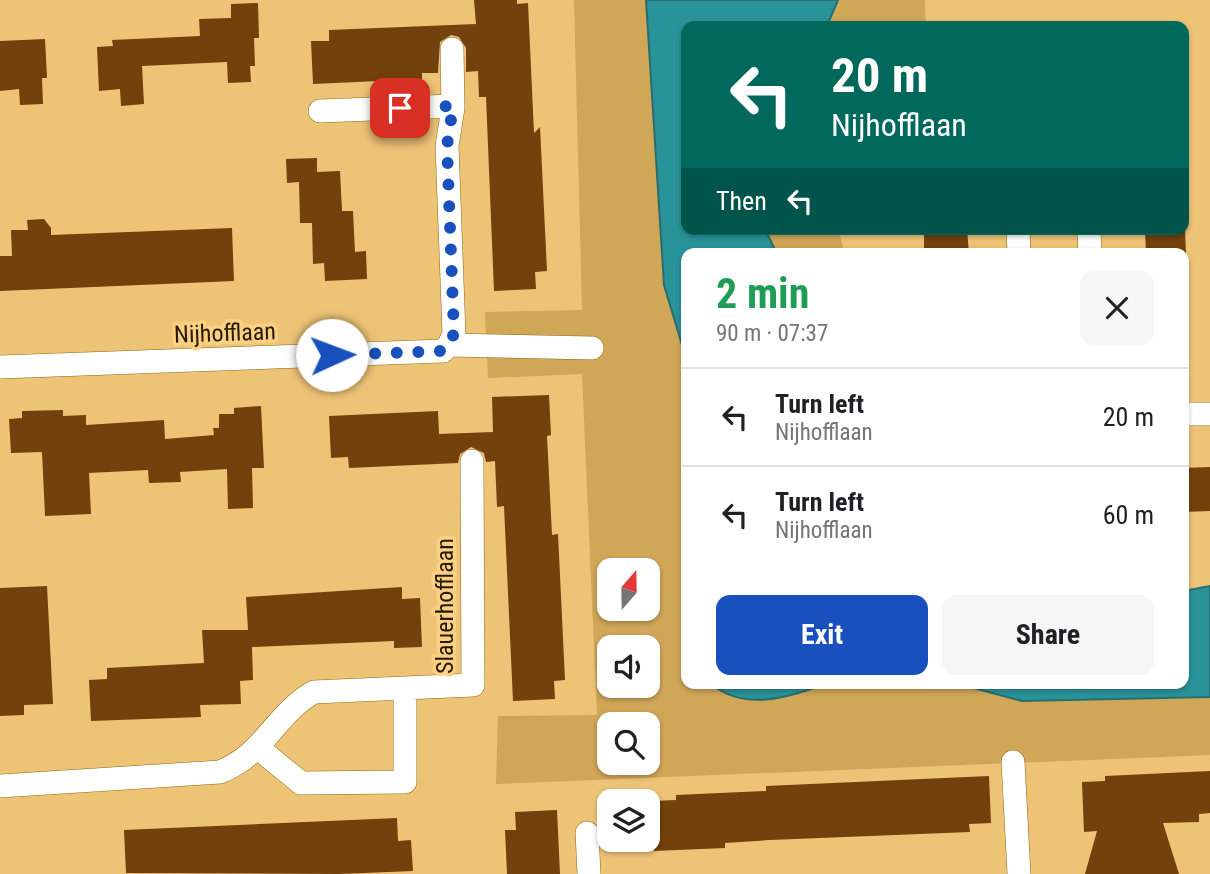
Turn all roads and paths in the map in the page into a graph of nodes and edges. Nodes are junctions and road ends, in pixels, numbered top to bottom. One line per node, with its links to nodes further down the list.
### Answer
1 (452, 48): 2 (street)
2 (453, 106): 3 (street); 4 (street)
3 (320, 111)
4 (449, 345): 5 (street, Nijhofflaan); 6 (street, Nijhofflaan)
5 (592, 348)
6 (0, 367)
7 (1189, 414): 8 (street)
8 (1210, 414)
9 (472, 461): 10 (street, Slauerhofflaan)
10 (405, 689): 11 (street, Slauerhofflaan); 11 (street, Slauerhofflaan)
11 (258, 748): 13 (street, Slauerhofflaan)
12 (1013, 762): 16 (street)
13 (0, 786)
14 (587, 833): 15 (street)
15 (589, 874)
16 (1019, 874)

